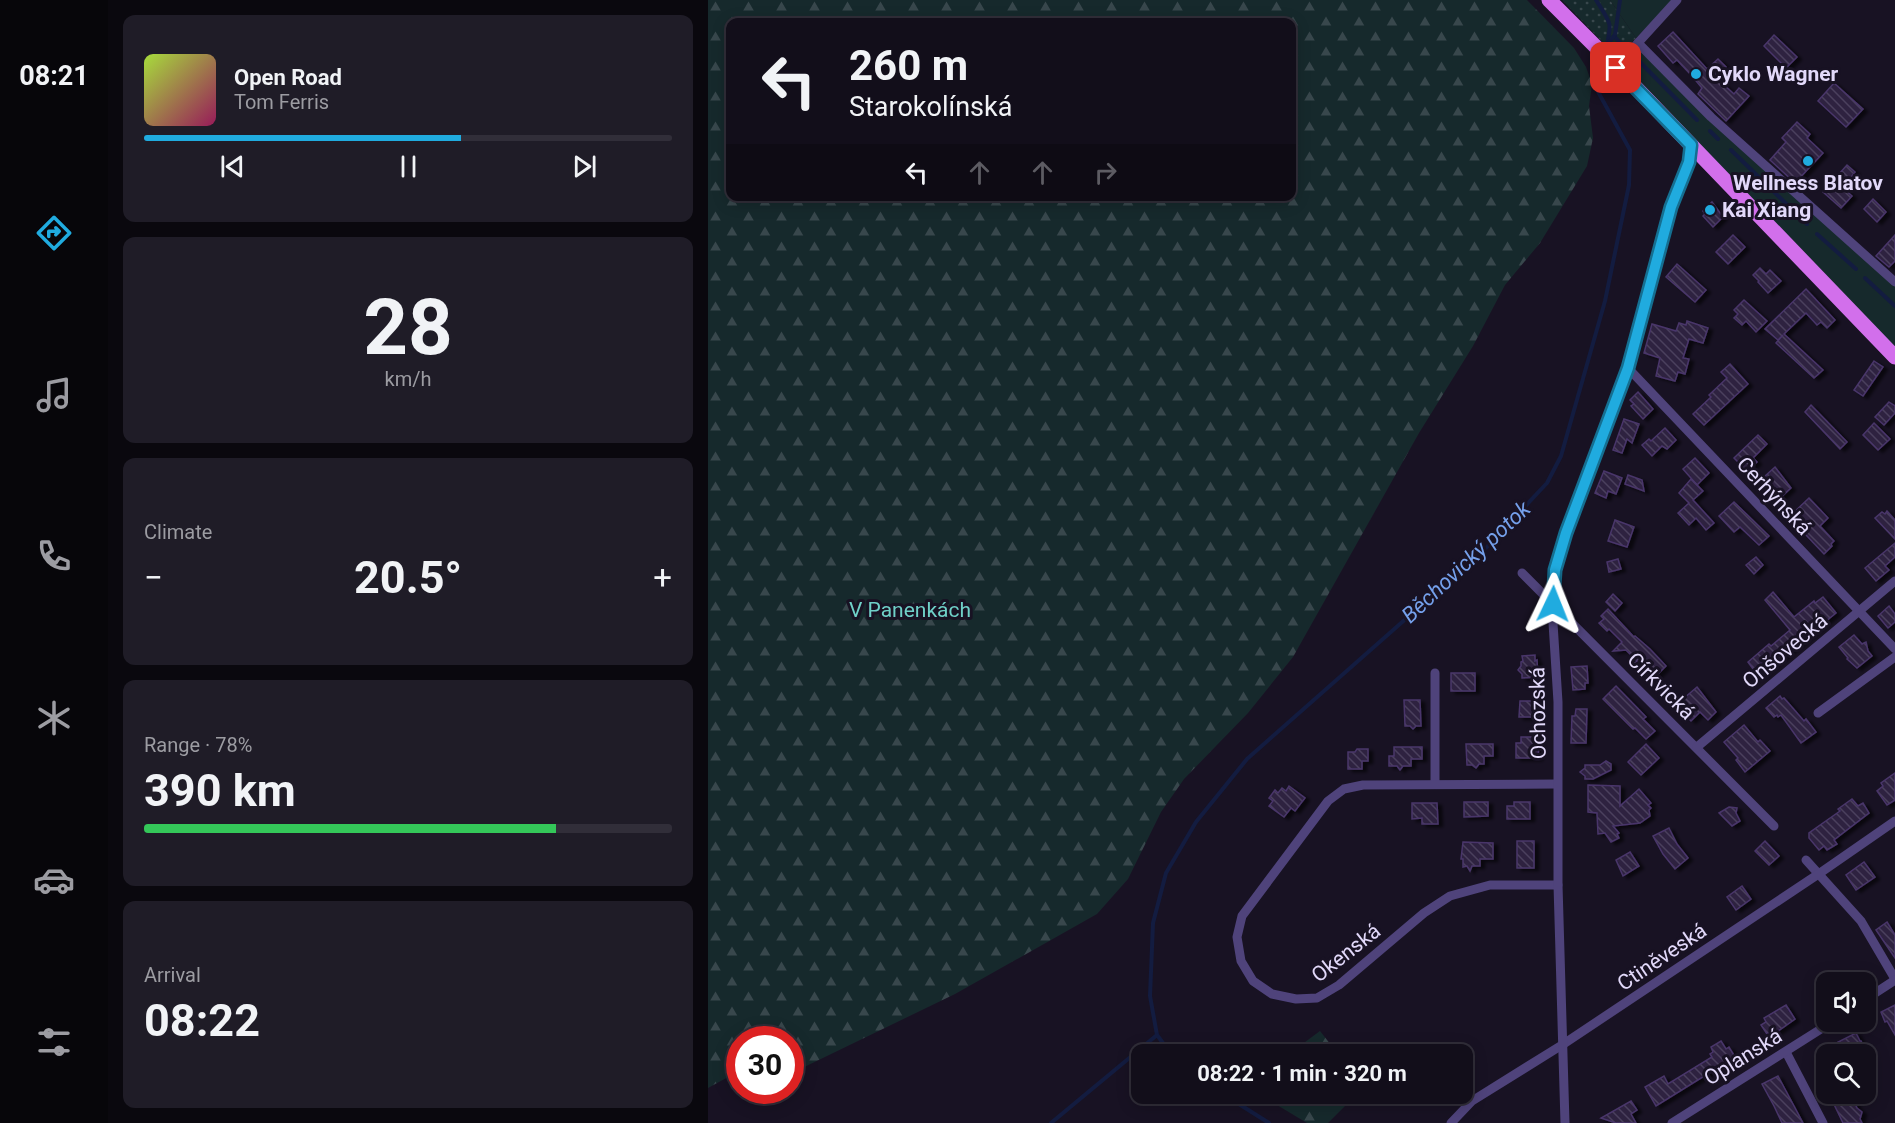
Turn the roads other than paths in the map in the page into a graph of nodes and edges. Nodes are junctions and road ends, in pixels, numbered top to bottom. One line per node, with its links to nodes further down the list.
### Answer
1 (1549, 0): 4 (main road)
2 (1677, 0): 3 (street)
3 (1638, 43): 4 (street); 6 (street)
4 (1616, 68): 5 (main road)
5 (1691, 145): 7 (main road); 8 (street, Ochozská)
6 (1895, 282)
7 (1895, 357)
8 (1628, 368): 11 (street, Ochozská); 12 (street, Cerhýnská)
9 (1522, 573): 11 (street, Církvická)
10 (1895, 581): 12 (street, Onšovecká)
11 (1553, 604): 17 (street, Církvická); 19 (street, Ochozská)
12 (1859, 612): 13 (street, Cerhýnská); 17 (street, Onšovecká)
13 (1895, 649)
14 (1895, 657): 16 (street)
15 (1435, 673): 18 (street)
16 (1818, 713)
17 (1697, 747): 21 (street, Církvická)
18 (1435, 784): 19 (street, Okenská); 24 (street, Okenská)
19 (1557, 784): 24 (street, Ochozská)
20 (1895, 821): 23 (street, Ctiněveská)
21 (1774, 826)
22 (1806, 860): 23 (street)
23 (1820, 873): 25 (street); 28 (street, Ctiněveská)
24 (1558, 885): 28 (street, Ochozská)
25 (1895, 979): 26 (street)
26 (1876, 992)
27 (1817, 1032): 29 (street, Oplanská)
28 (1562, 1045): 31 (street, Ctiněveská); 32 (street, Ochozská)
29 (1786, 1052): 30 (street, Oplanská); 33 (street)
30 (1676, 1122)
31 (1451, 1123)
32 (1565, 1123)
33 (1823, 1123)

